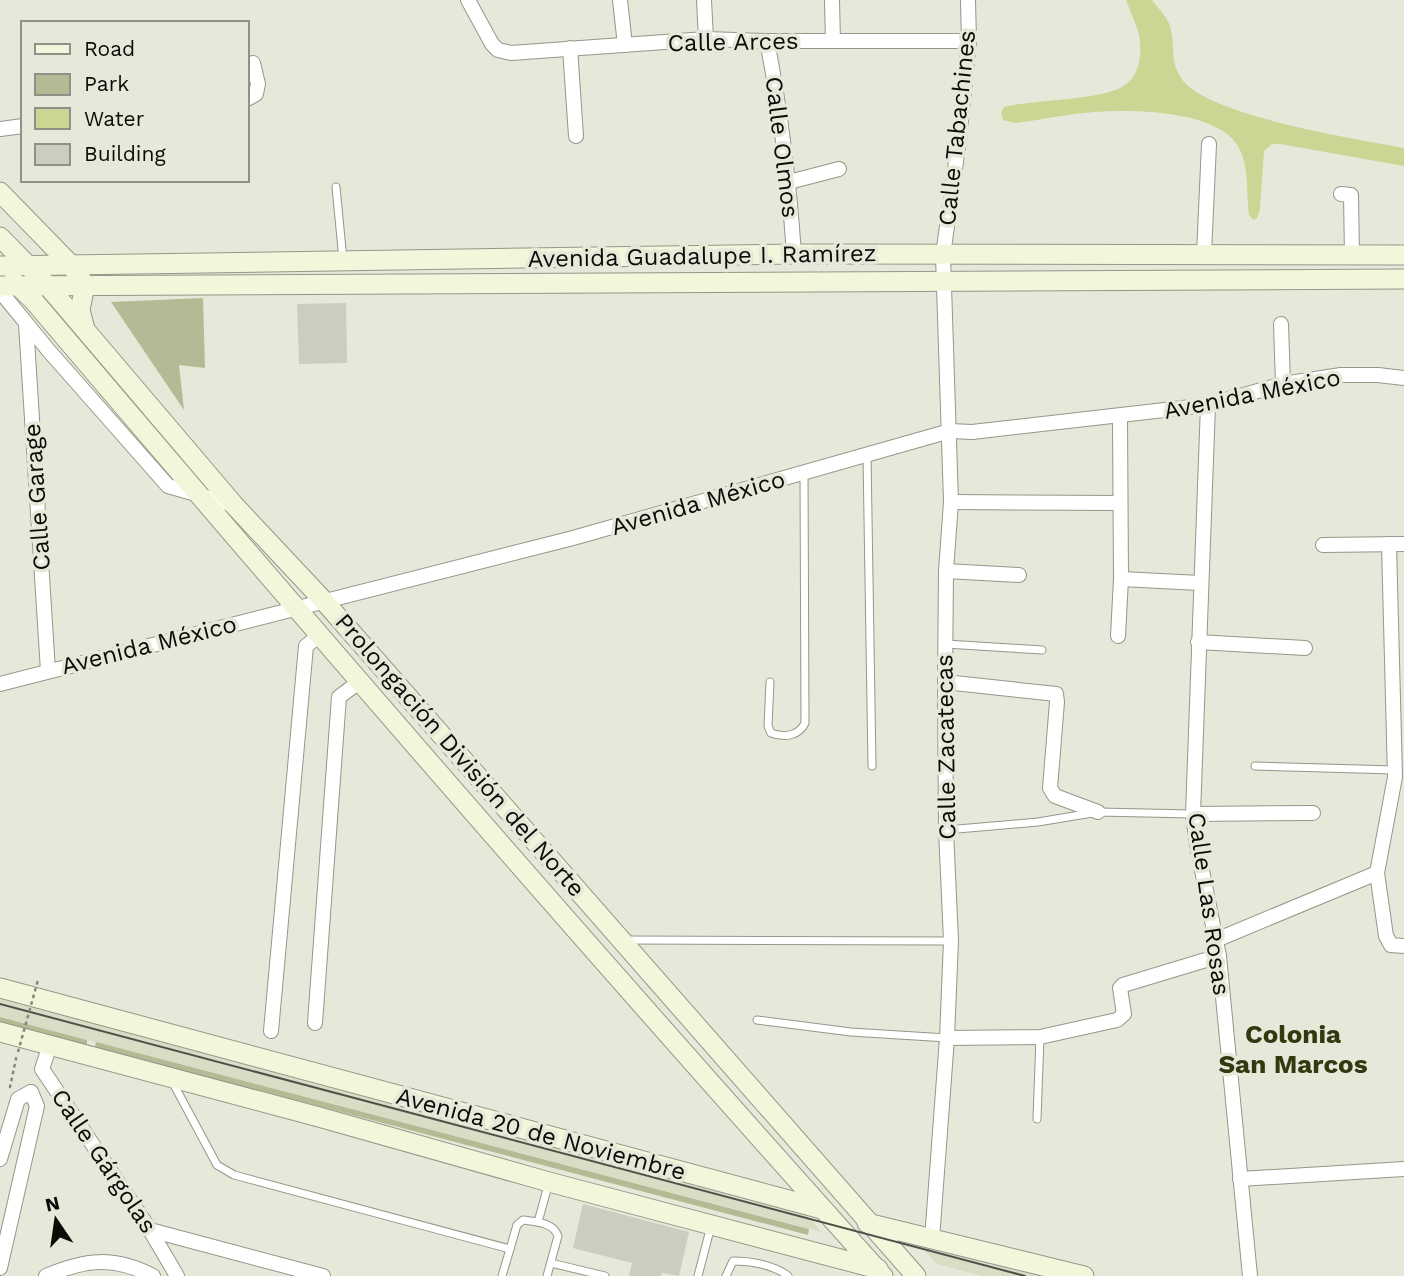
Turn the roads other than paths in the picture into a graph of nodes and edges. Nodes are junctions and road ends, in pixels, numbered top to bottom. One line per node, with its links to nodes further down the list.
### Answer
1 (468, 0): 11 (street, Calle Arces)
2 (620, 0): 10 (street)
3 (704, 0): 6 (street)
4 (832, 0): 8 (street)
5 (968, 0): 9 (street, Calle Tabachines)
6 (706, 38): 7 (street, Calle Arces); 10 (street, Calle Arces)
7 (767, 41): 8 (street, Calle Arces); 19 (street, Calle Olmos)
8 (833, 41): 9 (street, Calle Arces)
9 (969, 41): 27 (street, Calle Tabachines)
10 (625, 45): 11 (street, Calle Arces)
11 (569, 48): 16 (street)
12 (253, 62): 13 (street)
13 (248, 98)
14 (21, 127): 15 (street)
15 (0, 129)
16 (576, 136)
17 (1209, 144): 26 (street)
18 (839, 169): 19 (street)
19 (789, 182): 25 (street, Calle Olmos)
20 (336, 187): 30 (lane)
21 (0, 192): 32 (main road)
22 (1341, 194): 28 (street)
23 (0, 206): 32 (main road)
24 (0, 237): 31 (main road, Prolongación División del Norte)
25 (794, 254): 27 (main road, Avenida Guadalupe I. Ramírez); 30 (main road, Avenida Guadalupe I. Ramírez)
26 (1204, 254): 27 (main road, Avenida Guadalupe I. Ramírez); 28 (main road, Avenida Guadalupe I. Ramírez)
27 (943, 255): 35 (street, Calle Zacatecas)
28 (1352, 255): 29 (main road, Avenida Guadalupe I. Ramírez)
29 (1404, 255)
30 (343, 261): 32 (main road, Avenida Guadalupe I. Ramírez)
31 (29, 265): 32 (main road, Avenida Guadalupe I. Ramírez); 33 (main road, Avenida Guadalupe I. Ramírez); 36 (main road, Prolongación División del Norte)
32 (63, 265): 37 (main road)
33 (0, 267): 38 (main road, Prolongación División del Norte)
34 (1404, 279): 35 (main road, Avenida Guadalupe I. Ramírez)
35 (943, 281): 37 (main road, Avenida Guadalupe I. Ramírez); 46 (street, Calle Zacatecas)
36 (47, 285): 37 (main road, Avenida Guadalupe I. Ramírez); 38 (main road, Avenida Guadalupe I. Ramírez); 41 (main road, Prolongación División del Norte)
37 (78, 285): 41 (main road)
38 (6, 287): 39 (street); 49 (main road, Prolongación División del Norte)
39 (26, 324): 49 (street); 67 (street, Calle Garage)
40 (1281, 324): 43 (street)
41 (85, 330): 52 (main road, Prolongación División del Norte)
42 (1404, 378): 43 (street, Avenida México)
43 (1283, 384): 44 (street, Avenida México)
44 (1208, 405): 45 (street, Avenida México); 58 (street, Calle Las Rosas)
45 (1120, 417): 46 (street, Avenida México); 51 (street)
46 (950, 431): 47 (street, Avenida México); 50 (street, Calle Zacatecas)
47 (867, 454): 48 (street, Avenida México); 72 (lane)
48 (804, 472): 59 (street, Avenida México); 69 (lane)
49 (200, 497): 52 (street); 60 (main road, Prolongación División del Norte)
50 (951, 502): 51 (street); 55 (street, Calle Zacatecas)
51 (1120, 503): 57 (street)
52 (234, 505): 59 (main road, Prolongación División del Norte)
53 (1396, 544): 54 (street); 74 (street)
54 (1323, 545)
55 (946, 571): 56 (street); 64 (street, Calle Zacatecas)
56 (1019, 575)
57 (1121, 579): 58 (street); 62 (street)
58 (1200, 583): 63 (street, Calle Las Rosas)
59 (323, 600): 60 (street, Avenida México); 80 (main road, Prolongación División del Norte)
60 (296, 607): 61 (main road, Prolongación División del Norte); 67 (street, Avenida México)
61 (320, 635): 68 (main road, Prolongación División del Norte); 88 (street)
62 (1118, 636)
63 (1198, 642): 65 (street); 77 (street, Calle Las Rosas)
64 (945, 645): 66 (lane); 70 (street, Calle Zacatecas)
65 (1305, 648)
66 (1042, 650)
67 (48, 671): 71 (street, Avenida México)
68 (359, 682): 87 (street); 101 (main road, Prolongación División del Norte)
69 (770, 682)
70 (945, 682): 75 (street); 78 (street, Calle Zacatecas)
71 (0, 684)
72 (873, 766)
73 (1255, 766): 74 (lane)
74 (1398, 774): 79 (street)
75 (1098, 812): 77 (lane); 78 (lane)
76 (1313, 813): 77 (street)
77 (1193, 814): 81 (street, Calle Las Rosas)
78 (946, 830): 82 (street, Calle Zacatecas)
79 (1377, 873): 81 (street); 83 (street)
80 (623, 940): 82 (lane); 103 (main road, Prolongación División del Norte)
81 (1216, 940): 84 (street, Calle Las Rosas)
82 (951, 941): 91 (street, Calle Zacatecas)
83 (1397, 945)
84 (1219, 956): 90 (street); 99 (street, Calle Las Rosas)
85 (0, 988): 101 (main road, Avenida 20 de Noviembre)
86 (757, 1020): 91 (lane)
87 (315, 1023)
88 (271, 1031)
89 (0, 1032): 92 (main road, Avenida 20 de Noviembre)
90 (1040, 1037): 91 (street); 96 (lane)
91 (947, 1038): 106 (street, Calle Zacatecas)
92 (50, 1045): 93 (street, Calle Gárgolas); 94 (main road, Avenida 20 de Noviembre)
93 (42, 1069): 95 (street); 105 (street, Calle Gárgolas)
94 (170, 1079): 100 (main road, Avenida 20 de Noviembre); 107 (lane)
95 (32, 1092): 97 (street); 109 (street)
96 (1037, 1119)
97 (0, 1158)
98 (1404, 1170): 99 (street)
99 (1240, 1180): 125 (street, Calle Las Rosas)
100 (549, 1182): 102 (lane); 104 (main road, Avenida 20 de Noviembre)
101 (822, 1209): 103 (main road, Avenida 20 de Noviembre); 110 (main road, Prolongación División del Norte)
102 (538, 1222): 107 (lane); 108 (lane)
103 (868, 1223): 106 (main road, Avenida 20 de Noviembre); 123 (main road, Prolongación División del Norte)
104 (711, 1224): 110 (main road, Avenida 20 de Noviembre); 119 (lane)
105 (150, 1230): 114 (street, Calle Gárgolas); 115 (street)
106 (932, 1239): 124 (main road, Avenida 20 de Noviembre)
107 (510, 1249): 116 (lane)
108 (551, 1263): 117 (lane); 118 (lane)
109 (0, 1268)
110 (880, 1272): 122 (main road, Avenida 20 de Noviembre)
111 (778, 1273): 120 (lane); 121 (lane)
112 (46, 1276): 113 (street)
113 (153, 1276)
114 (177, 1276)
115 (323, 1276)
116 (502, 1276)
117 (547, 1276)
118 (605, 1276)
119 (698, 1276)
120 (726, 1276)
121 (788, 1276)
122 (903, 1276)
123 (916, 1276)
124 (1084, 1276)
125 (1250, 1276)

